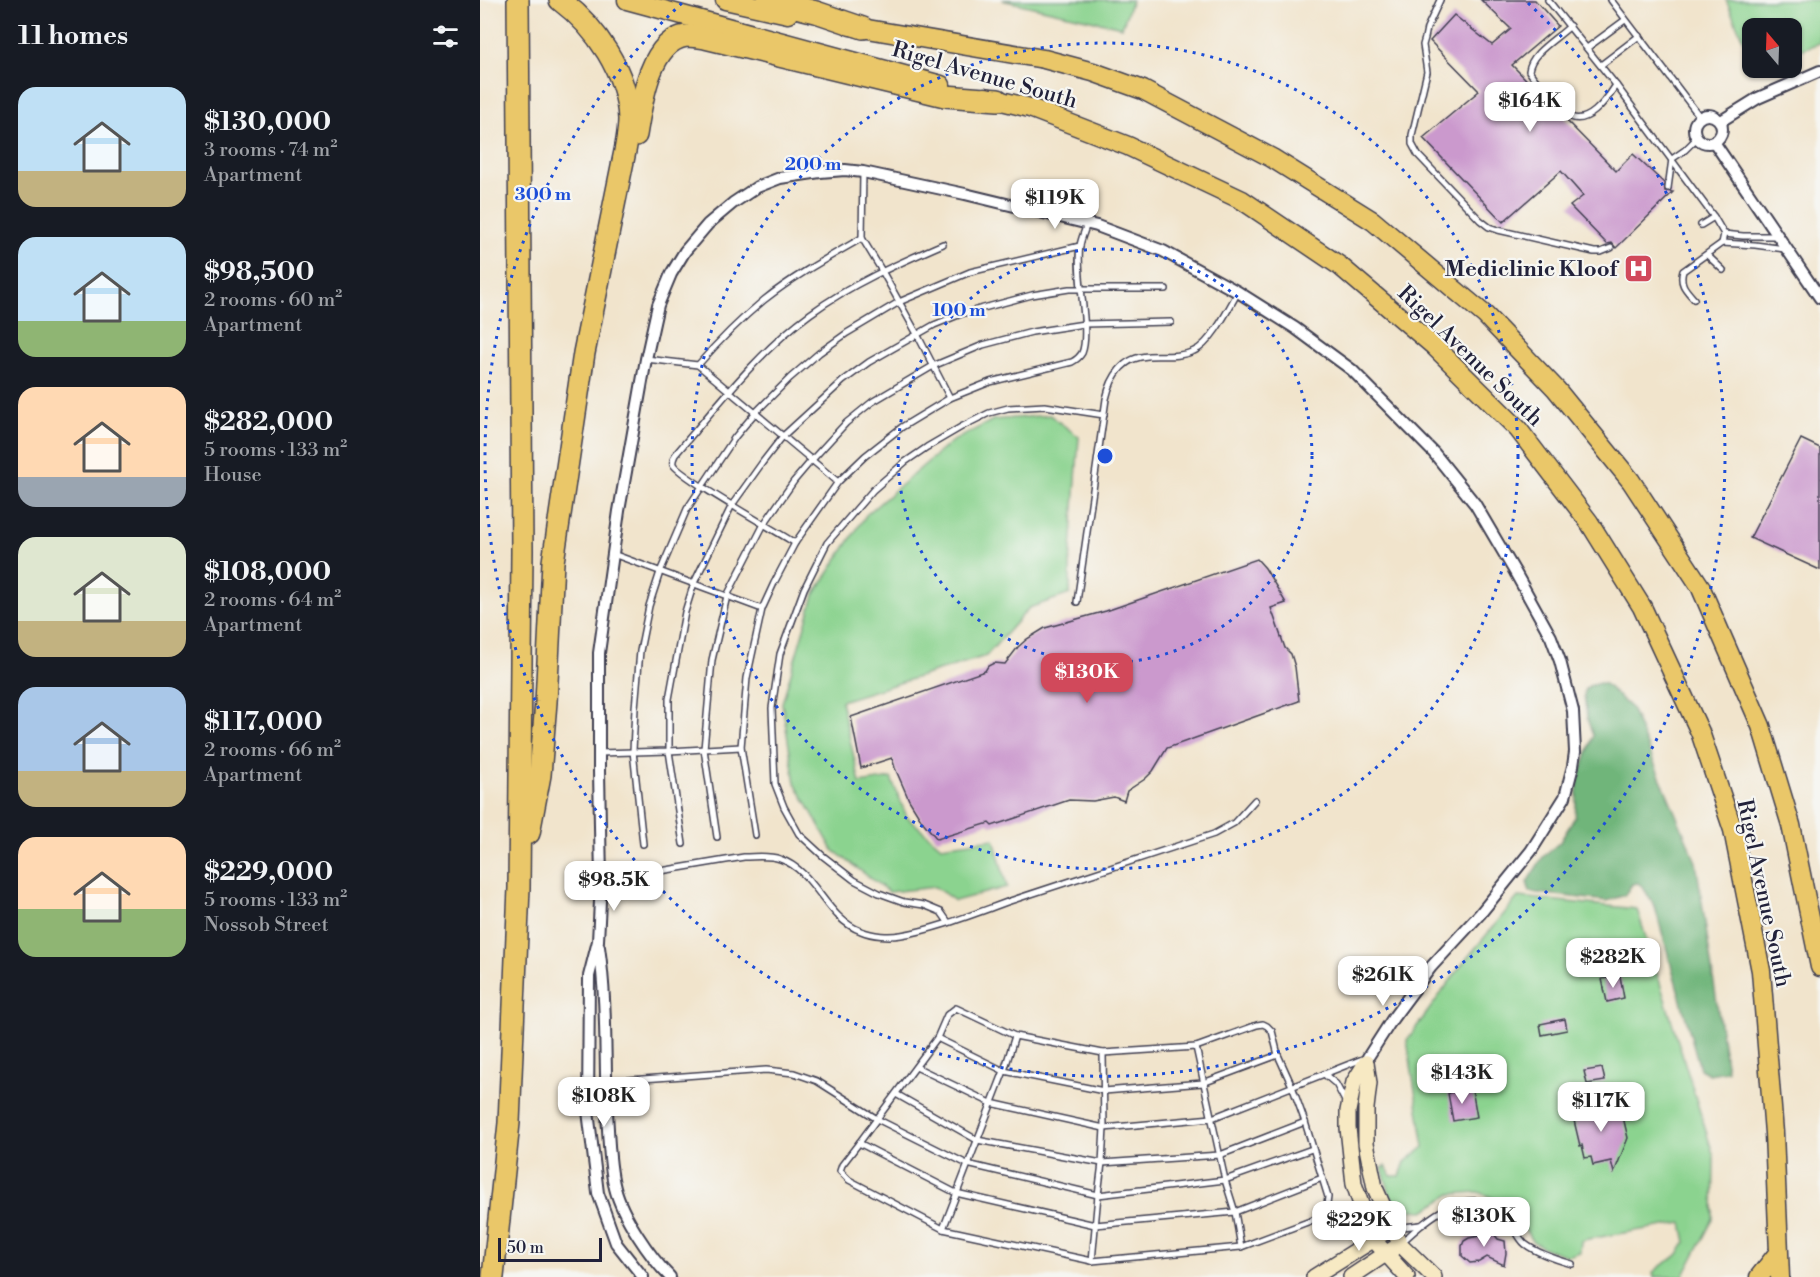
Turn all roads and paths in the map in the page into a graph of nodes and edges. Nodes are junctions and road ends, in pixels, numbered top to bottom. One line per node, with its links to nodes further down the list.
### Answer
1 (518, 0): 80 (highway)
2 (560, 0): 37 (highway)
3 (627, 0): 17 (main road, Rigel Avenue South)
4 (725, 0): 11 (main road, Rigel Avenue South)
5 (768, 0): 11 (highway)
6 (1440, 0): 34 (lane)
7 (1548, 0): 10 (lane)
8 (1611, 0): 9 (lane)
9 (1625, 20): 12 (lane); 13 (lane)
10 (1570, 26): 13 (lane); 16 (lane)
11 (862, 28): 83 (main road, Rigel Avenue South)
12 (1639, 36): 14 (lane); 18 (lane)
13 (1587, 48): 14 (lane)
14 (1601, 65): 16 (lane)
15 (1820, 71): 19 (street)
16 (1616, 85): 22 (lane)
17 (998, 100): 37 (highway); 123 (main road, Rigel Avenue South)
18 (1700, 117): 19 (street); 20 (street)
19 (1721, 122): 21 (street)
20 (1697, 138): 21 (street); 22 (lane)
21 (1714, 142): 29 (street)
22 (1672, 159): 24 (lane); 25 (lane)
23 (863, 172): 26 (street); 30 (lane); 49 (street)
24 (1668, 188)
25 (1714, 217): 27 (lane); 28 (lane)
26 (1087, 223): 33 (lane); 42 (street)
27 (1701, 225)
28 (1724, 234): 29 (lane); 31 (lane)
29 (1778, 236): 35 (street)
30 (862, 238): 38 (lane); 50 (lane)
31 (1722, 243): 35 (lane); 36 (lane)
32 (944, 244): 38 (lane)
33 (1080, 246): 40 (lane); 45 (lane)
34 (1611, 248)
35 (1787, 250): 43 (street)
36 (1707, 255): 39 (lane); 44 (lane)
37 (601, 267): 80 (highway)
38 (882, 270): 45 (lane); 52 (lane)
39 (1723, 270)
40 (1080, 289): 41 (lane); 47 (lane); 48 (lane)
41 (1166, 289)
42 (1238, 292): 55 (lane); 89 (street)
43 (1820, 298)
44 (1694, 299)
45 (899, 302): 48 (lane); 54 (lane)
46 (1171, 322): 47 (lane)
47 (1084, 324): 51 (lane); 53 (lane)
48 (918, 334): 51 (lane); 56 (lane)
49 (646, 359): 50 (lane); 63 (street)
50 (698, 365): 52 (lane)
51 (933, 366): 53 (lane); 57 (lane)
52 (729, 392): 54 (lane); 59 (lane)
53 (950, 398): 58 (lane)
54 (756, 412): 56 (lane); 59 (lane)
55 (1104, 415): 67 (lane); 81 (lane)
56 (783, 436): 57 (lane); 60 (lane)
57 (811, 461): 58 (lane); 61 (lane)
58 (838, 482): 62 (lane)
59 (701, 487): 60 (lane); 64 (lane)
60 (732, 505): 61 (lane); 65 (lane)
61 (764, 524): 62 (lane); 66 (lane)
62 (795, 543): 68 (lane)
63 (613, 554): 64 (lane); 73 (street)
64 (660, 572): 65 (lane); 72 (lane)
65 (694, 583): 66 (lane); 71 (lane)
66 (727, 596): 68 (lane); 70 (lane)
67 (1077, 602)
68 (762, 609): 69 (lane)
69 (741, 747): 70 (lane); 75 (lane)
70 (704, 749): 71 (lane); 76 (lane)
71 (669, 751): 72 (lane); 78 (lane)
72 (633, 752): 73 (lane); 77 (lane)
73 (599, 753): 79 (street)
74 (1255, 800): 81 (lane)
75 (755, 835)
76 (717, 837)
77 (643, 844)
78 (683, 844)
79 (601, 881): 81 (lane); 82 (street)
80 (519, 888): 127 (highway)
81 (948, 922)
82 (598, 941): 93 (street); 94 (street)
83 (1820, 967)
84 (1016, 1036): 85 (lane); 87 (lane); 91 (lane)
85 (937, 1038): 90 (lane); 91 (lane)
86 (1196, 1047): 87 (lane); 88 (lane); 95 (lane)
87 (1103, 1053): 97 (lane)
88 (1278, 1055): 95 (lane); 96 (lane)
89 (1367, 1060): 92 (lane); 100 (street); 118 (street)
90 (916, 1067): 98 (lane); 99 (lane)
91 (1004, 1071): 97 (lane); 99 (lane)
92 (1324, 1074): 96 (lane); 100 (lane)
93 (588, 1083): 94 (lane); 128 (street)
94 (606, 1083): 102 (lane); 129 (street)
95 (1203, 1083): 97 (lane); 101 (lane)
96 (1292, 1086): 101 (lane); 103 (lane)
97 (1104, 1090): 104 (lane)
98 (896, 1094): 102 (lane); 105 (lane)
99 (991, 1103): 104 (lane); 105 (lane)
100 (1348, 1111): 120 (street)
101 (1212, 1118): 104 (lane); 108 (lane)
102 (877, 1119): 106 (lane); 110 (lane)
103 (1305, 1122): 107 (lane); 108 (lane)
104 (1104, 1128): 109 (lane)
105 (977, 1140): 109 (lane); 110 (lane)
106 (860, 1143): 113 (lane); 119 (lane)
107 (1312, 1149): 111 (lane); 112 (lane)
108 (1220, 1155): 109 (lane); 112 (lane)
109 (1102, 1163): 114 (lane)
110 (967, 1164): 113 (lane); 114 (lane)
111 (1322, 1178): 115 (lane); 122 (lane)
112 (1225, 1180): 114 (lane); 115 (lane)
113 (956, 1193): 116 (lane); 119 (lane)
114 (1098, 1195): 116 (lane)
115 (1235, 1212): 116 (lane); 122 (lane)
116 (1095, 1225): 125 (lane)
117 (1420, 1225): 118 (lane); 121 (lane); 126 (lane)
118 (1392, 1228): 120 (street); 121 (street)
119 (943, 1229): 125 (lane)
120 (1373, 1239): 124 (street); 130 (street)
121 (1400, 1244): 124 (street); 133 (street)
122 (1241, 1247): 125 (lane)
123 (1778, 1253): 134 (main road); 135 (main road, Rigel Avenue South)
124 (1386, 1254): 131 (street); 132 (street)
125 (1092, 1261)
126 (1572, 1264)
127 (493, 1277)
128 (643, 1277)
129 (670, 1277)
130 (1314, 1277)
131 (1351, 1277)
132 (1407, 1277)
133 (1434, 1277)
134 (1759, 1277)
135 (1780, 1277)

